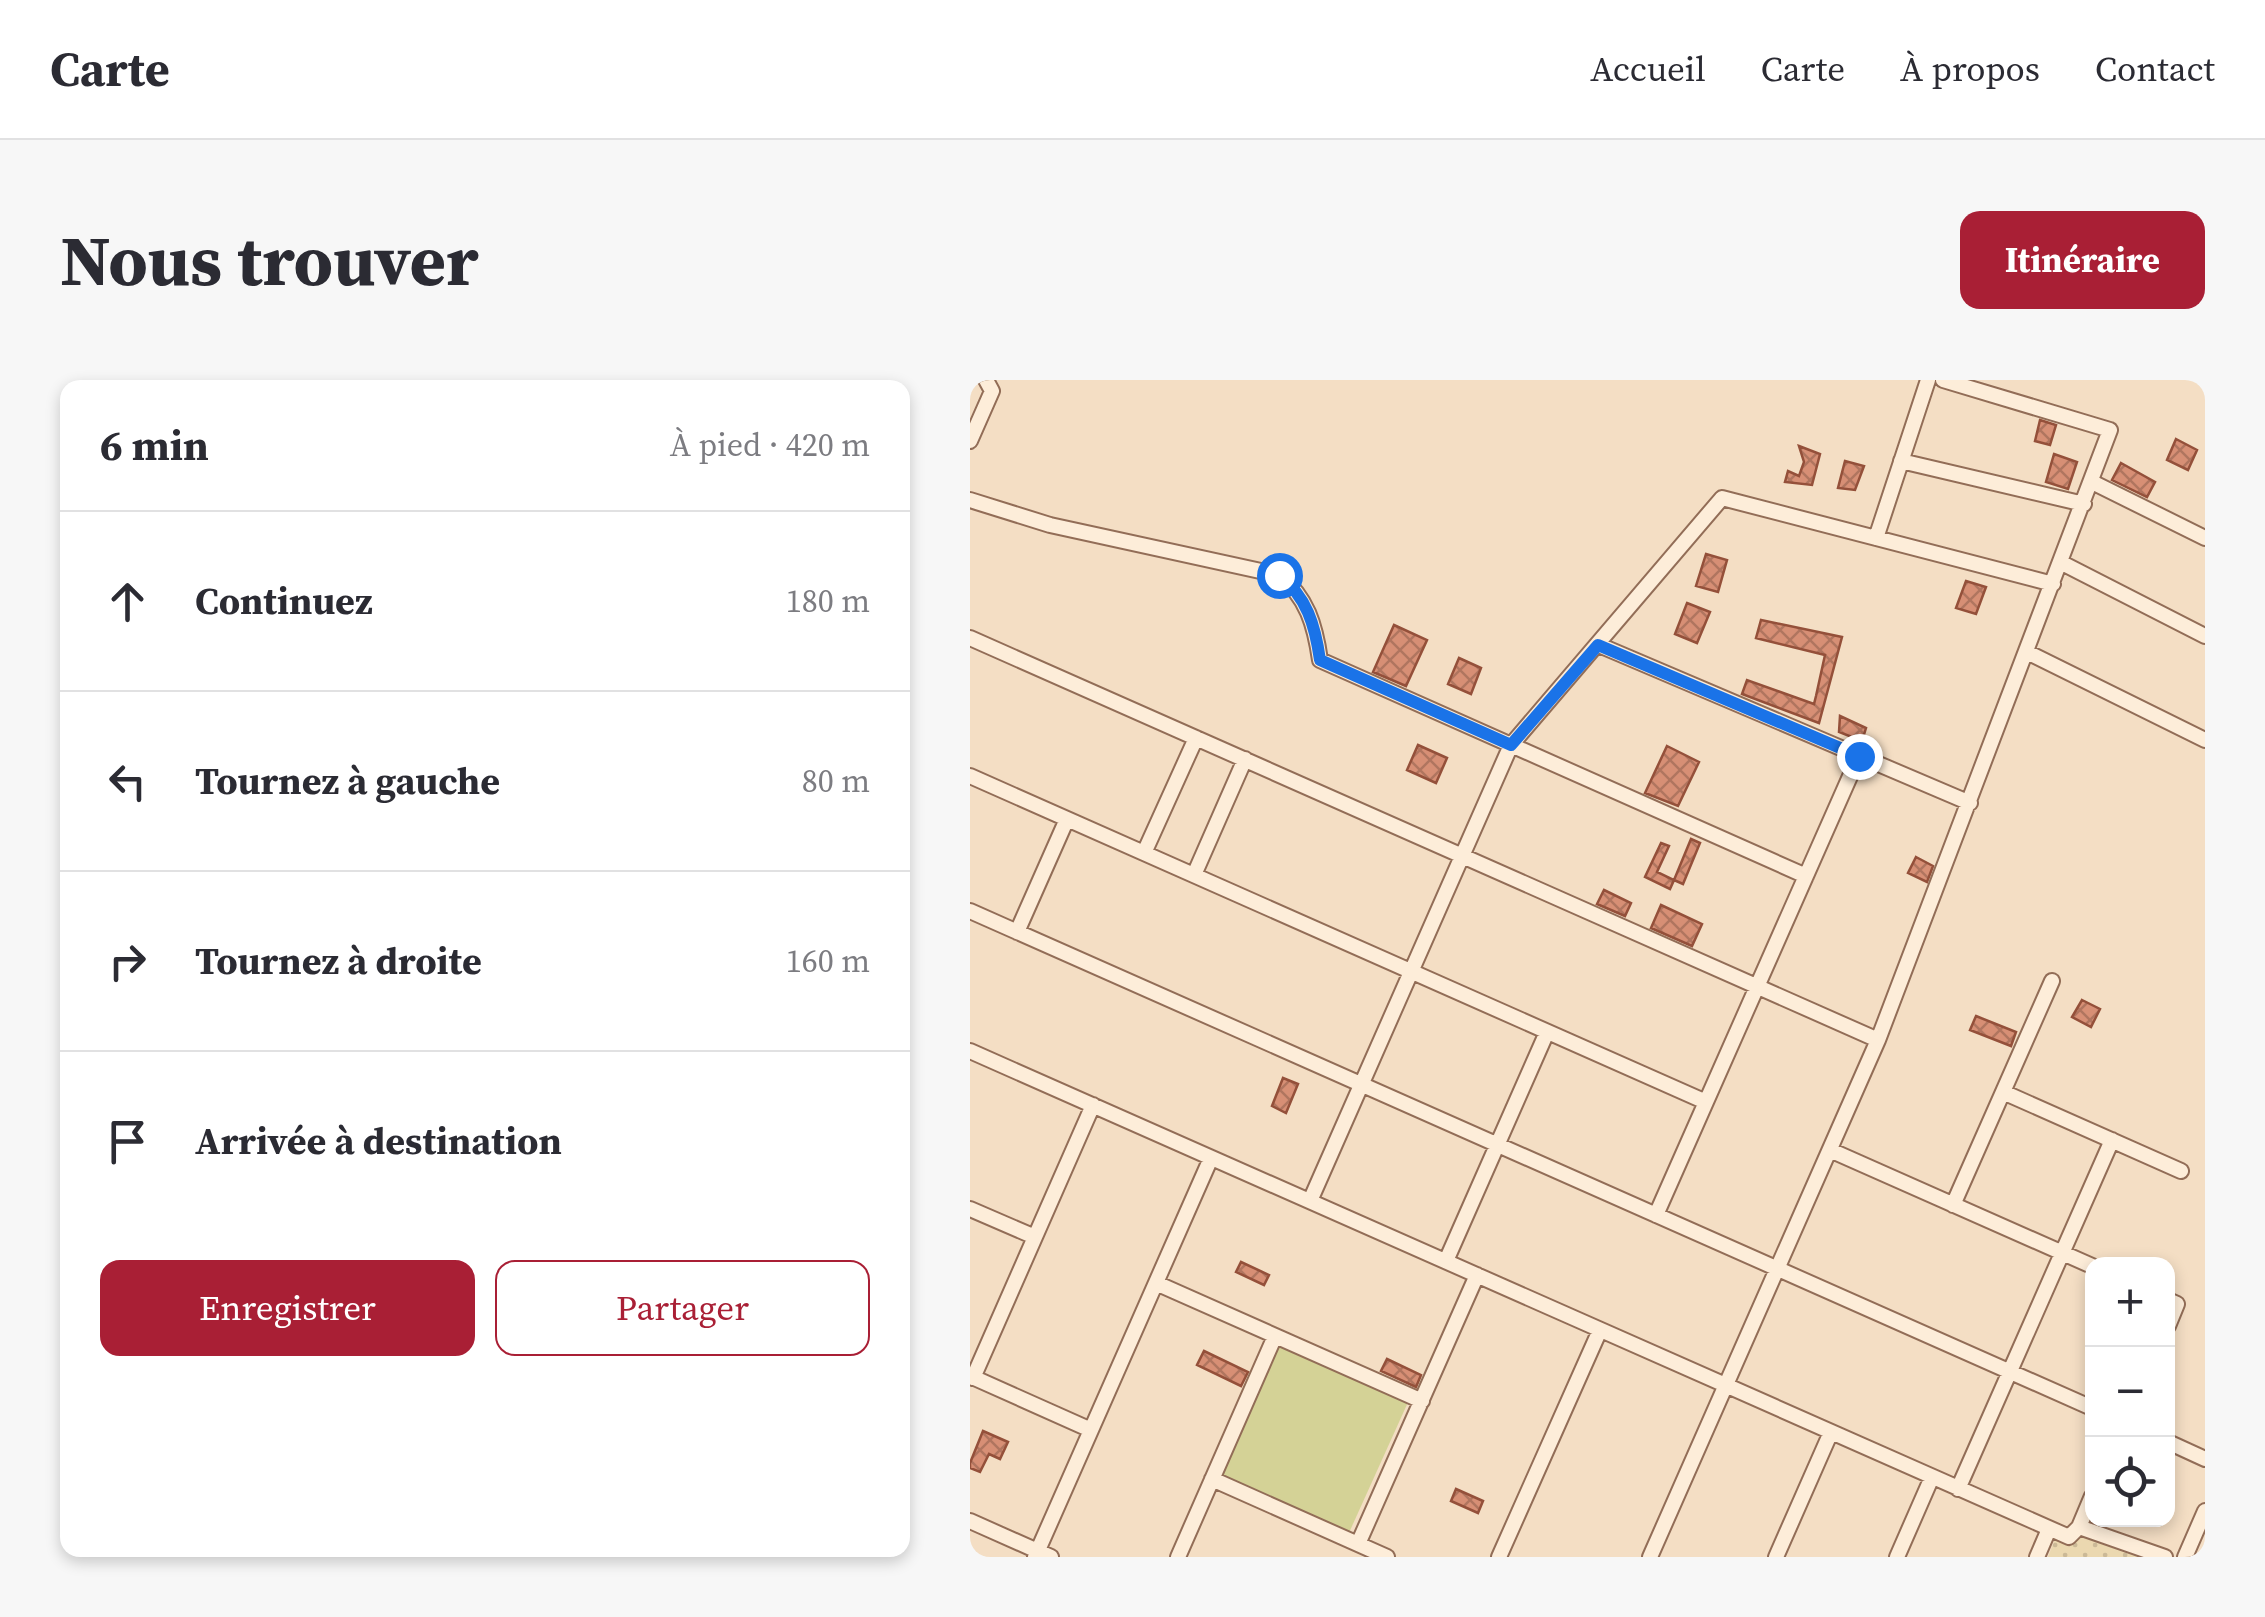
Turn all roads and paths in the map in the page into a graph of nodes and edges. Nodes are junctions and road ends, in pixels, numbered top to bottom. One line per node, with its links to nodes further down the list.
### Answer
1 (986, 380): 4 (street)
2 (1928, 380): 5 (street)
3 (1942, 380): 6 (street)
4 (970, 441)
5 (1902, 461): 8 (street); 9 (street)
6 (2092, 482): 8 (street); 10 (street)
7 (970, 500): 19 (street)
8 (2084, 504): 11 (street)
9 (1876, 538): 12 (street); 15 (street)
10 (2205, 538)
11 (2062, 563): 12 (street); 13 (street)
12 (2054, 584): 16 (street)
13 (2205, 636)
14 (970, 638): 17 (street)
15 (1598, 645): 19 (street); 20 (street)
16 (2028, 652): 18 (street); 23 (street)
17 (1196, 738): 21 (street); 25 (street)
18 (2205, 740)
19 (1511, 745): 26 (street); 28 (street)
20 (1859, 756): 23 (street); 28 (street)
21 (1245, 760): 26 (street); 27 (street)
22 (970, 776): 24 (street)
23 (1970, 803): 35 (street)
24 (1067, 819): 25 (street); 30 (street)
25 (1144, 854): 27 (street)
26 (1462, 856): 31 (street); 33 (street)
27 (1194, 875): 31 (street)
28 (1806, 876): 33 (street)
29 (970, 911): 30 (street)
30 (1017, 932): 37 (street)
31 (1411, 972): 34 (street); 37 (street)
32 (2052, 980): 38 (street)
33 (1757, 986): 35 (street); 39 (street)
34 (1547, 1032): 39 (street); 42 (street)
35 (1878, 1040): 43 (street)
36 (970, 1051): 40 (street)
37 (1362, 1084): 42 (street); 46 (street)
38 (2002, 1092): 41 (street); 47 (street)
39 (1706, 1102): 49 (street)
40 (1093, 1105): 44 (street); 50 (street)
41 (2112, 1140): 45 (street); 51 (street)
42 (1497, 1144): 49 (street); 52 (street)
43 (1830, 1150): 47 (street); 54 (street)
44 (1211, 1158): 46 (street); 56 (street)
45 (2181, 1171)
46 (1310, 1201): 52 (street)
47 (1953, 1204): 51 (street)
48 (970, 1209): 50 (street)
49 (1656, 1215): 54 (street)
50 (1034, 1238): 60 (street)
51 (2062, 1253): 53 (street); 59 (street)
52 (1446, 1262): 55 (street)
53 (2085, 1263)
54 (1778, 1268): 59 (street); 61 (street)
55 (1477, 1275): 57 (street); 62 (street)
56 (1156, 1283): 58 (street); 64 (street)
57 (1600, 1330): 61 (street); 80 (street)
58 (1275, 1336): 62 (street); 69 (street)
59 (2010, 1372): 63 (street); 70 (street)
60 (971, 1377): 64 (street)
61 (1726, 1386): 65 (street); 81 (street)
62 (1422, 1400): 76 (street)
63 (2085, 1405)
64 (1091, 1430): 77 (street)
65 (1831, 1432): 68 (street); 82 (street)
66 (2175, 1445): 67 (street)
67 (2205, 1460)
68 (1932, 1477): 70 (street); 83 (street)
69 (1212, 1480): 76 (street); 78 (street)
70 (1958, 1488): 75 (street)
71 (2205, 1511): 86 (street)
72 (2085, 1512): 74 (street)
73 (970, 1521): 77 (street)
74 (2078, 1527): 75 (street); 85 (street)
75 (2049, 1529): 84 (street)
76 (1358, 1544): 79 (street)
77 (1041, 1555)
78 (1178, 1557)
79 (1387, 1557)
80 (1500, 1557)
81 (1650, 1557)
82 (1776, 1557)
83 (1897, 1557)
84 (2037, 1557)
85 (2165, 1557)
86 (2185, 1557)

